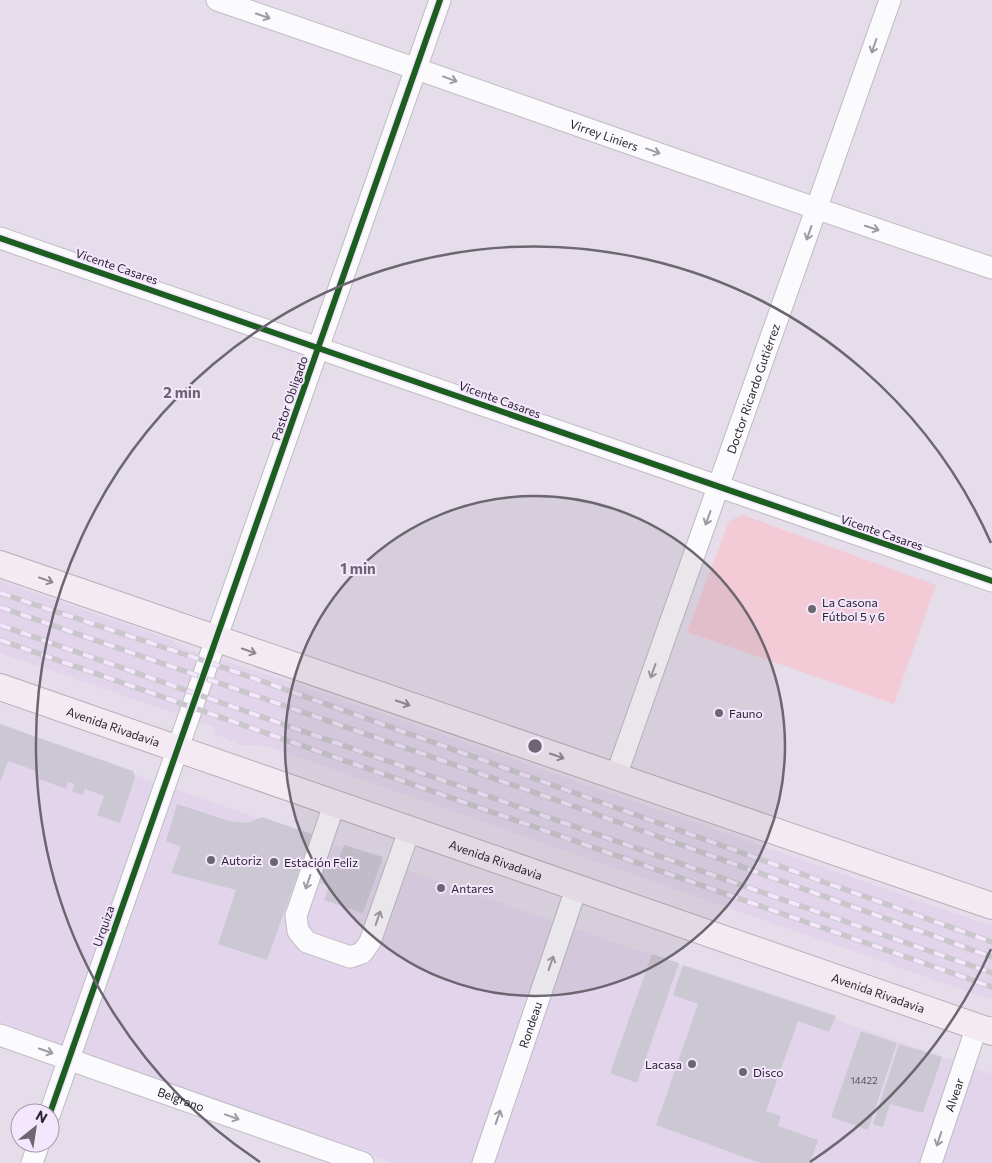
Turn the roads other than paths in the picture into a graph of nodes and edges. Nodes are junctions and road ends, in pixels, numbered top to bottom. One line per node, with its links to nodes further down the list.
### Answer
1 (217, 0): 4 (street, Virrey Liniers, one-way to 4)
2 (440, 0): 4 (street, Pastor Obligado)
3 (890, 0): 5 (street, Doctor Ricardo Gutiérrez, one-way to 5)
4 (417, 68): 5 (street, Virrey Liniers, one-way to 5); 8 (street, Pastor Obligado)
5 (817, 210): 7 (street, Virrey Liniers, one-way to 7); 9 (street, Doctor Ricardo Gutiérrez, one-way to 9)
6 (0, 238): 8 (street, Vicente Casares)
7 (992, 268)
8 (319, 346): 9 (street, Vicente Casares); 12 (street, Pastor Obligado)
9 (719, 488): 11 (street, Vicente Casares); 15 (street, Doctor Ricardo Gutiérrez, one-way to 15)
10 (0, 564): 12 (main road, one-way to 12)
11 (992, 581)
12 (216, 640): 14 (street, Pastor Obligado); 15 (main road, one-way to 15)
13 (0, 687): 14 (main road, Avenida Rivadavia)
14 (177, 747): 16 (main road, Avenida Rivadavia); 22 (street, Urquiza)
15 (616, 776): 19 (main road)
16 (335, 802): 17 (main road, Avenida Rivadavia); 17 (street, one-way to 17)
17 (410, 828): 18 (main road, Avenida Rivadavia)
18 (577, 886): 20 (main road, Avenida Rivadavia); 25 (street, Rondeau, one-way to 18)
19 (992, 906)
20 (987, 1029): 26 (street, Alvear, one-way to 26)
21 (0, 1035): 22 (street, Belgrano, one-way to 22)
22 (69, 1059): 23 (street, Urquiza); 24 (street, Belgrano, one-way to 24)
23 (54, 1103)
24 (363, 1163)
25 (483, 1163)
26 (931, 1163)

